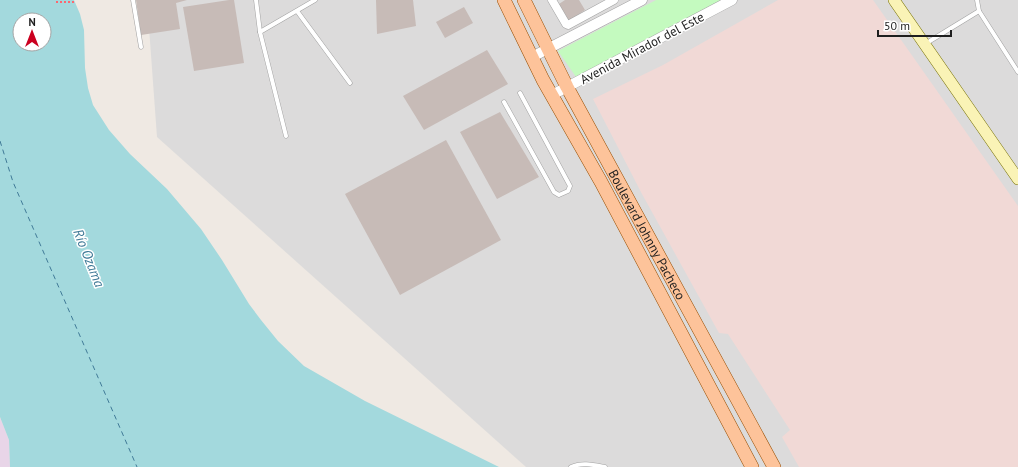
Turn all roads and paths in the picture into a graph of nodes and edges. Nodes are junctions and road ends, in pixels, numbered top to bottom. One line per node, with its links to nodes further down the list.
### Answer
1 (132, 0): 18 (lane)
2 (256, 0): 16 (lane)
3 (315, 0): 14 (lane)
4 (504, 0): 20 (main road, Boulevard Johnny Pacheco)
5 (524, 0): 19 (main road, Boulevard Johnny Pacheco)
6 (552, 0): 7 (street)
7 (614, 0)
8 (642, 0): 19 (street)
9 (732, 0): 23 (street, Avenida Mirador del Este)
10 (894, 0): 17 (main road)
11 (977, 0): 15 (lane)
12 (56, 2): 13 (path)
13 (75, 2)
14 (297, 11): 16 (lane); 22 (lane)
15 (979, 11): 17 (lane); 21 (lane)
16 (260, 32): 27 (lane)
17 (925, 44): 28 (main road)
18 (141, 47)
19 (547, 49): 20 (street); 23 (main road, Boulevard Johnny Pacheco)
20 (532, 57): 25 (main road, Boulevard Johnny Pacheco)
21 (1018, 72)
22 (350, 83)
23 (567, 87): 25 (street, Avenida Mirador del Este); 32 (main road, Boulevard Johnny Pacheco)
24 (520, 93): 26 (lane)
25 (552, 95): 31 (main road, Boulevard Johnny Pacheco)
26 (504, 102)
27 (286, 136)
28 (1018, 179)
29 (570, 467): 30 (lane)
30 (605, 467)
31 (752, 467)
32 (774, 467)

